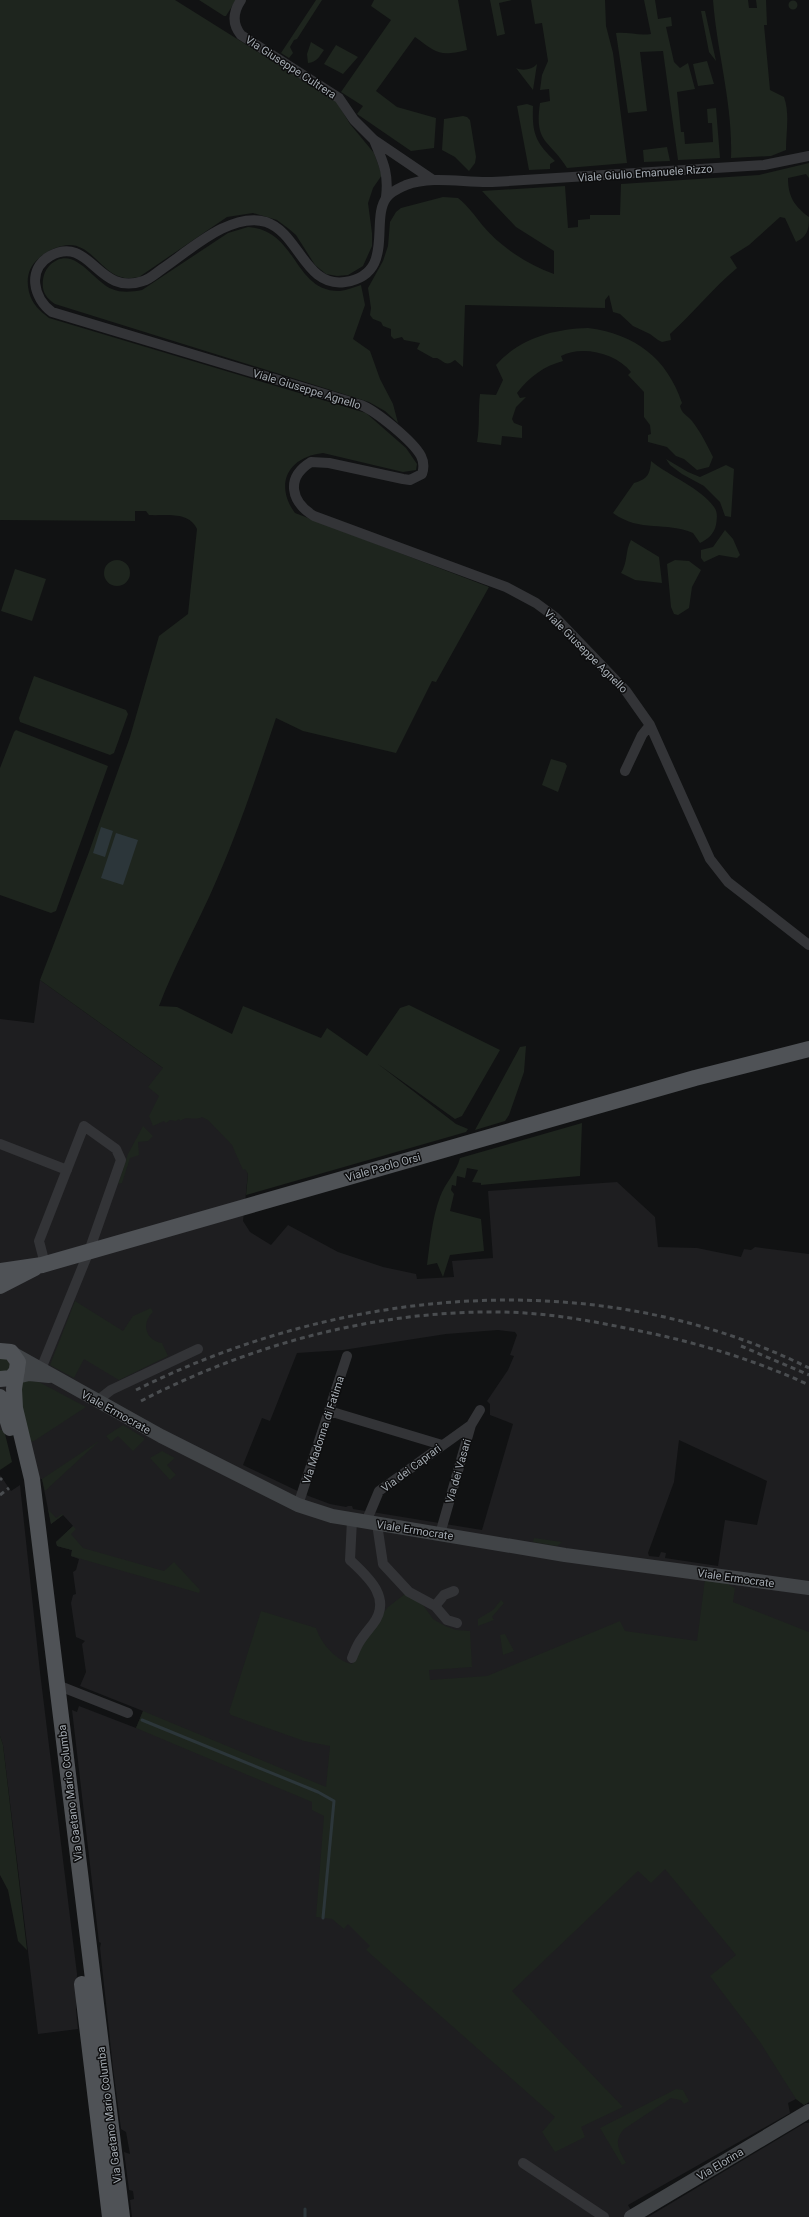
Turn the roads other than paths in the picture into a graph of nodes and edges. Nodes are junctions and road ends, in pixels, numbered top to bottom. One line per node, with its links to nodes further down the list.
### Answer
1 (241, 0): 2 (street, Via Giuseppe Cultrera)
2 (374, 140): 4 (street, Via Giuseppe Cultrera); 5 (street)
3 (809, 156): 4 (street, Viale Giulio Emanuele Rizzo)
4 (433, 180): 5 (street, Viale Giulio Emanuele Rizzo)
5 (386, 197): 6 (street, Viale Giuseppe Agnello)
6 (650, 725): 7 (street); 8 (street, Viale Giuseppe Agnello)
7 (625, 771)
8 (809, 945)
9 (809, 1041): 11 (main road)
10 (809, 1049): 11 (main road)
11 (724, 1070): 14 (main road, Viale Paolo Orsi)
12 (0, 1144): 13 (street)
13 (67, 1170): 14 (street); 15 (street)
14 (89, 1251): 15 (main road, Viale Paolo Orsi); 21 (street)
15 (43, 1264): 16 (main road); 17 (main road)
16 (0, 1271)
17 (0, 1286)
18 (198, 1349): 24 (street)
19 (5, 1351): 21 (main road, Viale Ermocrate); 22 (main road, Via Gaetano Mario Columba)
20 (347, 1356): 26 (street, Via Madonna di Fatima)
21 (46, 1373): 22 (main road); 24 (main road, Viale Ermocrate)
22 (10, 1377): 38 (main road, Via Gaetano Mario Columba)
23 (0, 1397): 42 (main road, Via Gaetano Mario Columba)
24 (97, 1401): 29 (main road, Viale Ermocrate)
25 (480, 1410): 27 (street, Via dei Vasari)
26 (329, 1411): 28 (street); 29 (street, Via Madonna di Fatima)
27 (471, 1425): 28 (street, Via dei Caprari); 32 (street, Via dei Vasari)
28 (442, 1445): 31 (street, Via dei Caprari)
29 (298, 1504): 30 (main road, Viale Ermocrate)
30 (352, 1520): 31 (main road, Viale Ermocrate); 37 (street)
31 (372, 1523): 32 (main road, Viale Ermocrate); 35 (street)
32 (440, 1534): 33 (main road, Viale Ermocrate)
33 (809, 1588)
34 (454, 1591): 35 (street)
35 (435, 1606): 36 (street)
36 (457, 1623)
37 (352, 1658)
38 (57, 1685): 39 (street); 43 (main road, Via Gaetano Mario Columba)
39 (128, 1713)
40 (809, 2111): 45 (main road, Via Elorina)
41 (523, 2163): 44 (street)
42 (110, 2217)
43 (122, 2217)
44 (604, 2217)
45 (631, 2217)

